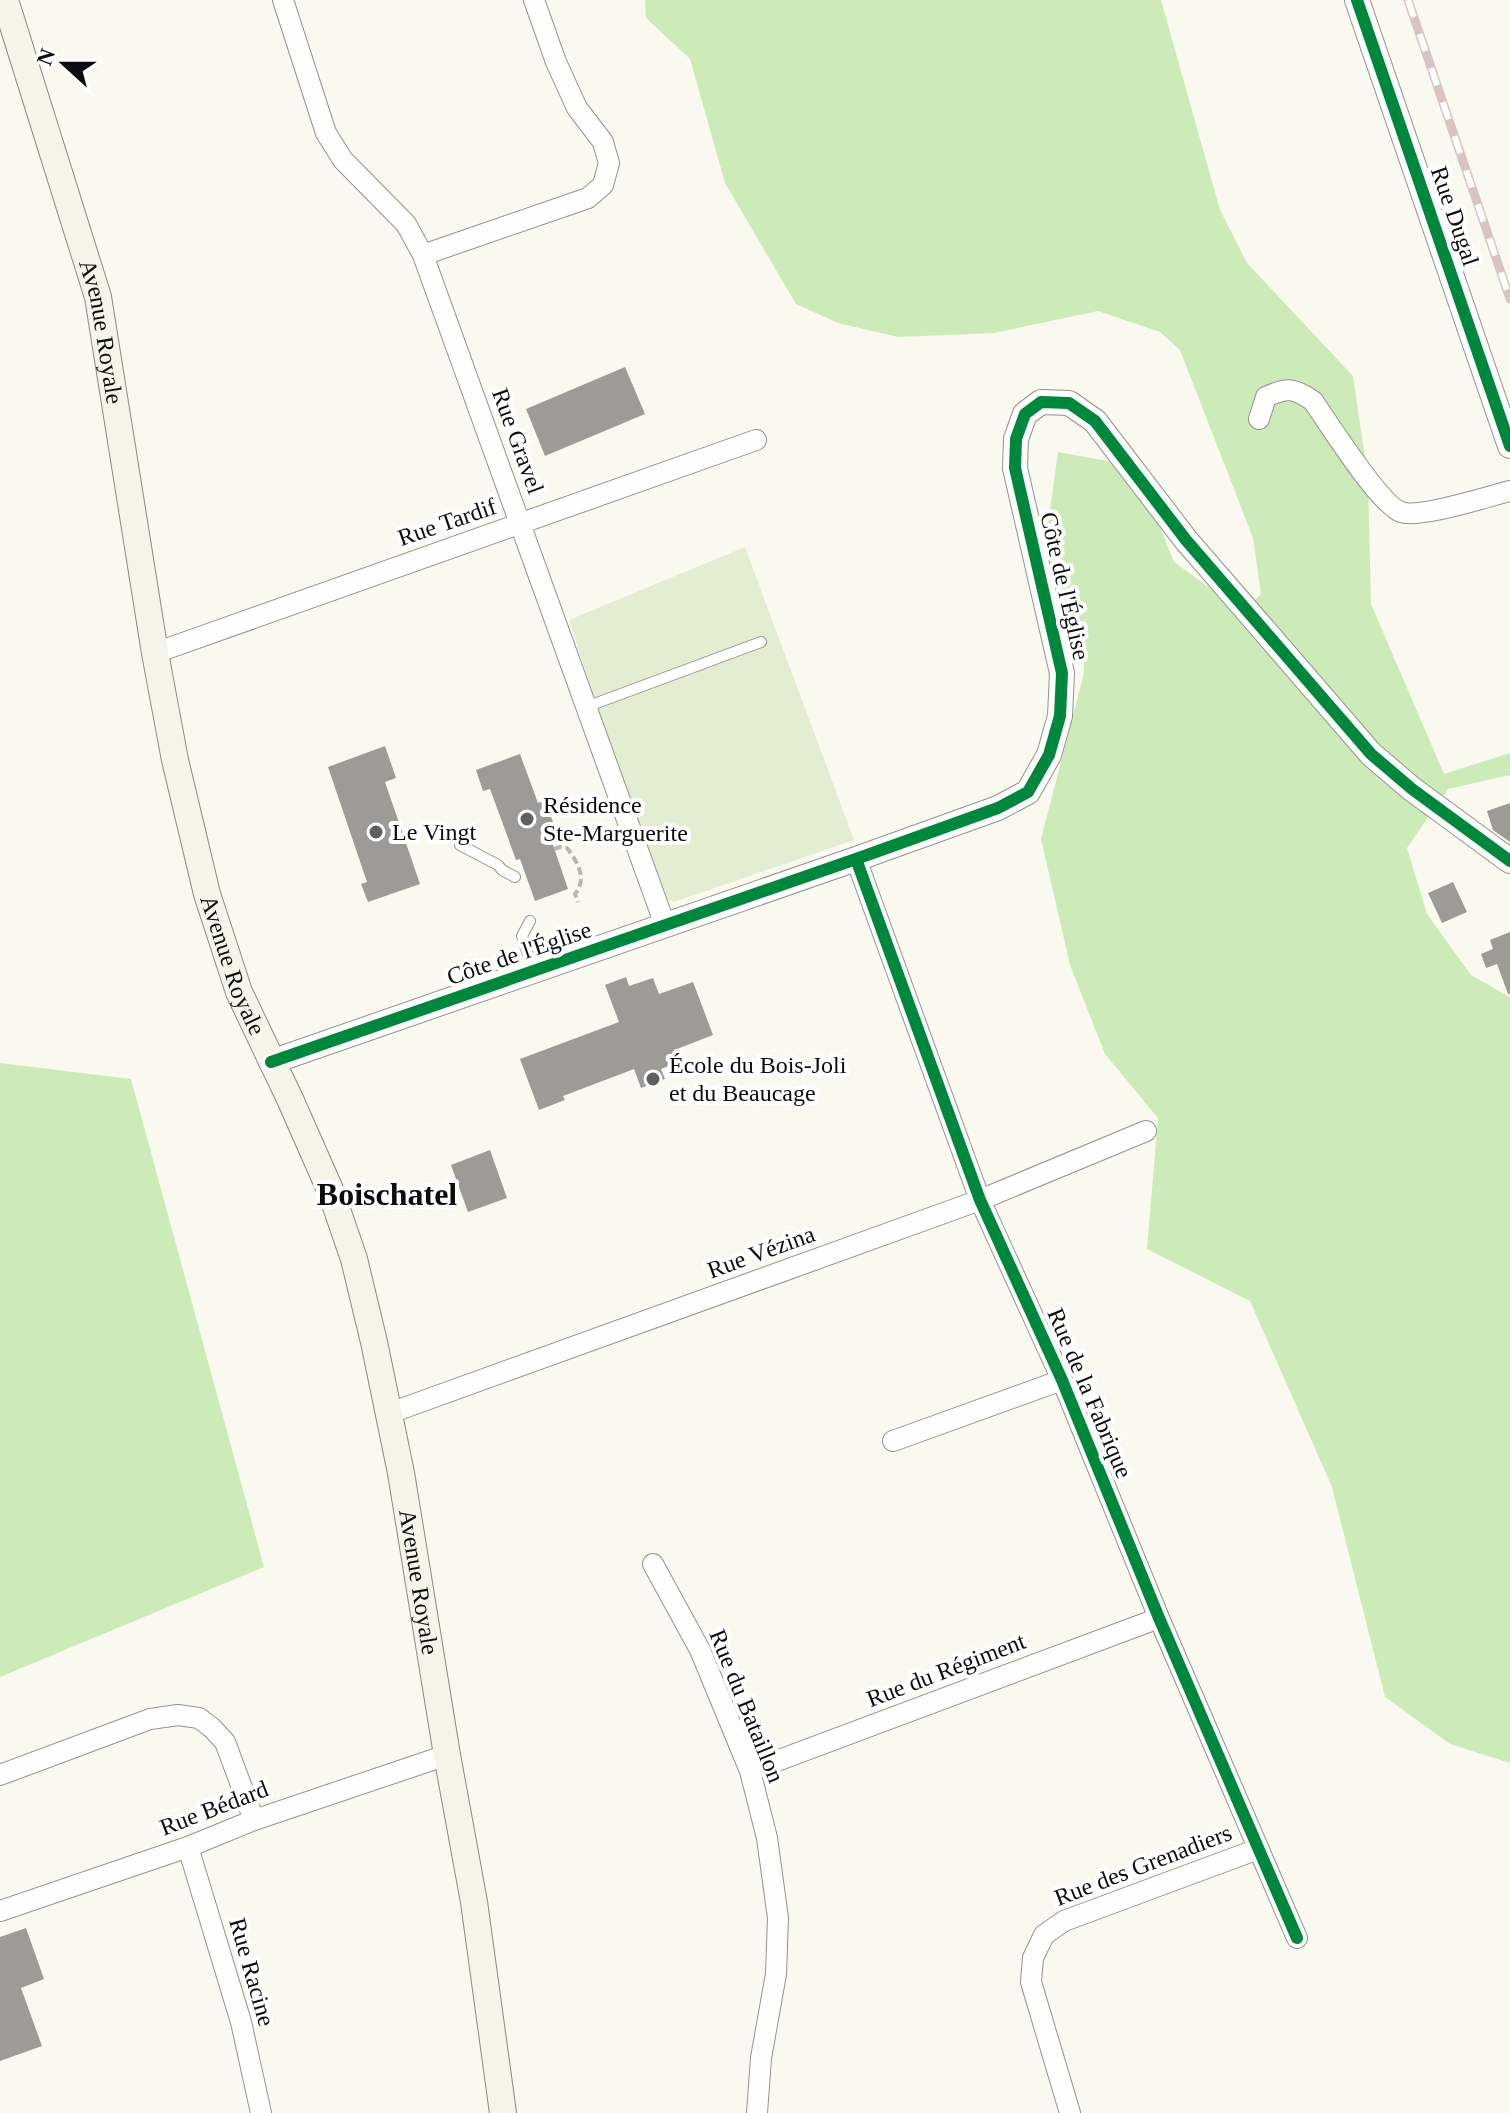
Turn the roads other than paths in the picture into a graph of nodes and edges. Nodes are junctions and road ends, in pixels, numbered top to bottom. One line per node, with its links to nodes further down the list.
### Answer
1 (5, 0): 12 (main road, Avenue Royale)
2 (283, 0): 5 (street, Rue Gravel)
3 (534, 0): 5 (street)
4 (1357, 0): 8 (street, Rue Dugal)
5 (423, 255): 10 (street, Rue Gravel)
6 (1259, 419): 9 (street)
7 (756, 440): 10 (street, Rue Tardif)
8 (1510, 446)
9 (1510, 491)
10 (521, 524): 12 (street, Rue Tardif); 13 (street, Rue Gravel)
11 (761, 642): 13 (lane)
12 (155, 653): 21 (main road, Avenue Royale)
13 (586, 707): 19 (street, Rue Gravel)
14 (460, 845): 17 (lane)
15 (856, 859): 16 (street, Côte de l'Église); 19 (street, Côte de l'Église); 23 (street, Rue de la Fabrique)
16 (1510, 861)
17 (515, 877)
18 (530, 921): 20 (lane)
19 (665, 925): 20 (street, Côte de l'Église)
20 (533, 971): 21 (street, Côte de l'Église)
21 (271, 1062): 25 (main road, Avenue Royale)
22 (1146, 1131): 23 (street, Rue Vézina)
23 (980, 1200): 24 (street, Rue de la Fabrique); 25 (street, Rue Vézina)
24 (1062, 1380): 26 (street); 28 (street, Rue de la Fabrique)
25 (390, 1413): 29 (main road, Avenue Royale)
26 (893, 1441)
27 (653, 1564): 30 (street, Rue du Bataillon)
28 (1159, 1618): 30 (street, Rue du Régiment); 34 (street, Rue de la Fabrique)
29 (447, 1755): 32 (street, Rue Bédard); 38 (main road, Avenue Royale)
30 (750, 1771): 39 (street, Rue du Bataillon)
31 (0, 1775): 32 (street)
32 (254, 1820): 33 (street, Rue Bédard)
33 (188, 1847): 35 (street, Rue Bédard); 37 (street, Rue Racine)
34 (1258, 1849): 36 (street, Rue de la Fabrique); 40 (street, Rue des Grenadiers)
35 (0, 1911)
36 (1297, 1938)
37 (261, 2113)
38 (503, 2113)
39 (757, 2113)
40 (1070, 2113)

